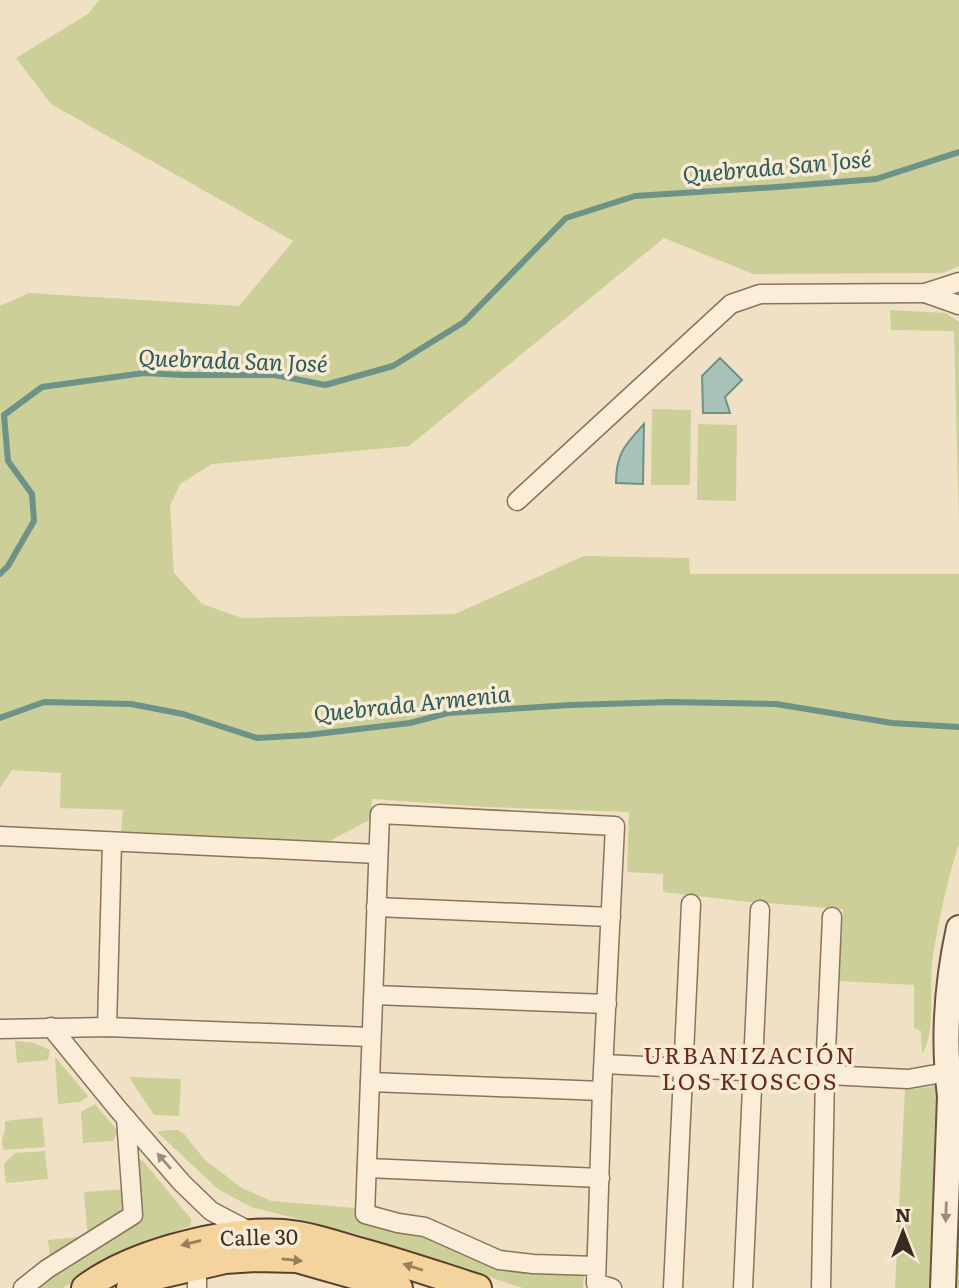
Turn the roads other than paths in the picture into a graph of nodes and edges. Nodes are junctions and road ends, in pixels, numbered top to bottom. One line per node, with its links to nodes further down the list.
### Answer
1 (959, 282): 2 (street)
2 (925, 293): 3 (street); 4 (street)
3 (959, 305)
4 (517, 500)
5 (0, 836): 6 (street)
6 (112, 842): 7 (street); 17 (street)
7 (378, 854): 9 (street); 11 (street)
8 (691, 904): 21 (street)
9 (376, 907): 11 (street); 14 (street)
10 (760, 910): 23 (street)
11 (611, 917): 15 (street)
12 (832, 917): 24 (street)
13 (959, 928): 22 (main road)
14 (374, 995): 15 (street); 19 (street)
15 (607, 1004): 20 (street)
16 (51, 1027): 17 (street); 18 (street); 27 (street)
17 (107, 1027): 19 (street)
18 (0, 1029)
19 (371, 1037): 25 (street)
20 (604, 1064): 21 (street); 26 (street)
21 (683, 1068): 23 (street); 38 (street)
22 (953, 1070): 24 (street); 41 (main road, one-way to 41)
23 (753, 1071): 24 (street); 39 (street)
24 (825, 1074): 40 (street)
25 (370, 1082): 26 (street); 28 (street)
26 (602, 1091): 29 (street)
27 (126, 1118): 30 (street, one-way to 27); 33 (street)
28 (367, 1168): 29 (street); 32 (street)
29 (600, 1178): 32 (street)
30 (254, 1234): 34 (main road, Calle 30, one-way to 34); 37 (main road, Calle 30, one-way to 30)
31 (197, 1277): 35 (main road, Calle 30); 36 (main road, Calle 30, one-way to 36)
32 (601, 1279)
33 (23, 1288)
34 (85, 1288)
35 (131, 1288)
36 (399, 1288)
37 (478, 1288)
38 (673, 1288)
39 (743, 1288)
40 (821, 1288)
41 (943, 1288)

